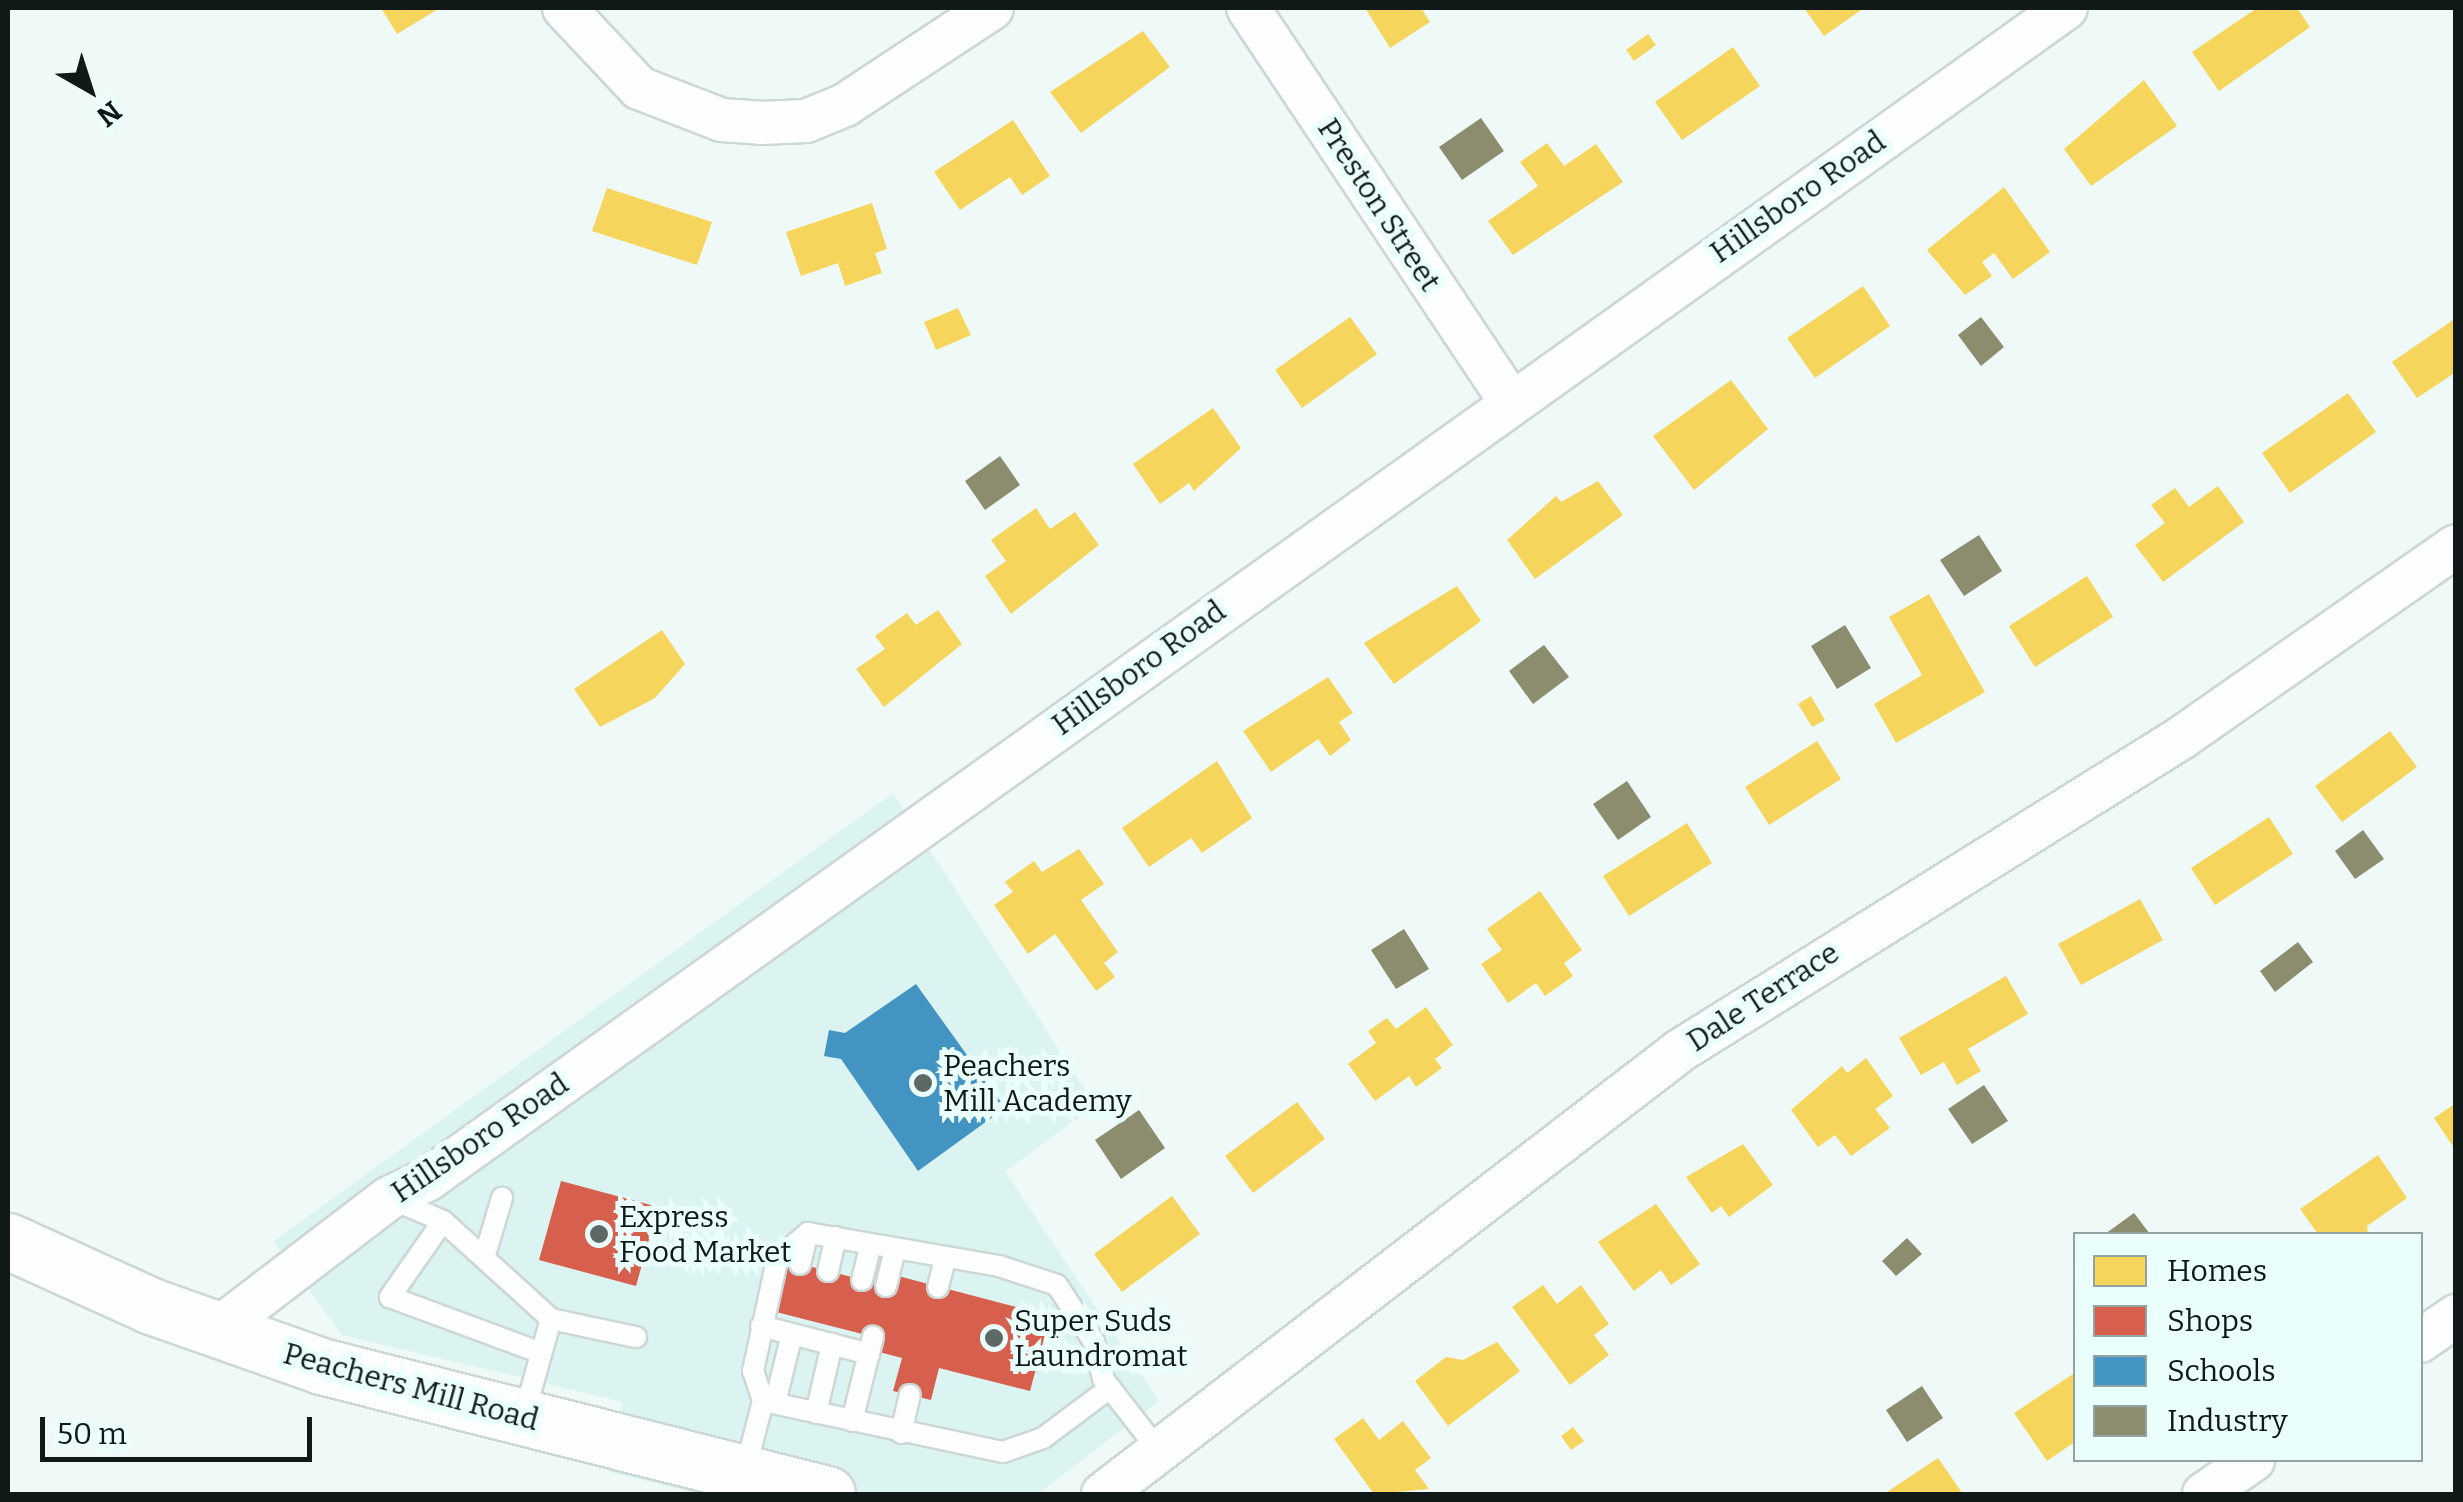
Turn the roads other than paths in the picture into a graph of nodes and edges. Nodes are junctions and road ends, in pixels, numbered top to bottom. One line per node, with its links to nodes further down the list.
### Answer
1 (564, 8): 2 (street)
2 (992, 8)
3 (1248, 8): 5 (street, Preston Street)
4 (2057, 10): 5 (street, Hillsboro Road)
5 (1510, 402): 7 (street, Hillsboro Road)
6 (2456, 546): 38 (street, Dale Terrace)
7 (389, 1198): 9 (lane); 26 (street, Hillsboro Road)
8 (502, 1198): 15 (lane)
9 (443, 1221): 15 (lane); 30 (lane)
10 (808, 1233): 11 (lane); 17 (lane); 24 (lane)
11 (836, 1237): 13 (lane); 18 (lane)
12 (8, 1241): 26 (main road, Peachers Mill Road)
13 (870, 1245): 14 (lane); 19 (lane)
14 (895, 1251): 16 (lane); 20 (lane)
15 (484, 1258): 23 (lane)
16 (944, 1262): 21 (lane); 31 (lane)
17 (800, 1264)
18 (828, 1271)
19 (862, 1280)
20 (886, 1286)
21 (938, 1287)
22 (2456, 1316): 28 (street)
23 (552, 1320): 27 (lane); 30 (lane)
24 (760, 1326): 25 (lane); 33 (lane)
25 (797, 1328): 29 (lane); 33 (lane)
26 (215, 1331): 35 (main road, Peachers Mill Road)
27 (636, 1337)
28 (2423, 1339)
29 (842, 1341): 34 (lane); 36 (lane)
30 (541, 1353): 35 (lane)
31 (1110, 1388): 37 (lane); 38 (lane)
32 (910, 1395): 37 (lane)
33 (769, 1402): 34 (lane); 40 (lane)
34 (816, 1413): 36 (lane)
35 (523, 1417): 40 (main road, Peachers Mill Road)
36 (852, 1421): 37 (lane)
37 (900, 1432)
38 (1159, 1451): 42 (street, Dale Terrace)
39 (2250, 1462): 43 (street)
40 (744, 1473): 41 (main road, Peachers Mill Road)
41 (827, 1494)
42 (1103, 1494)
43 (2204, 1494)

